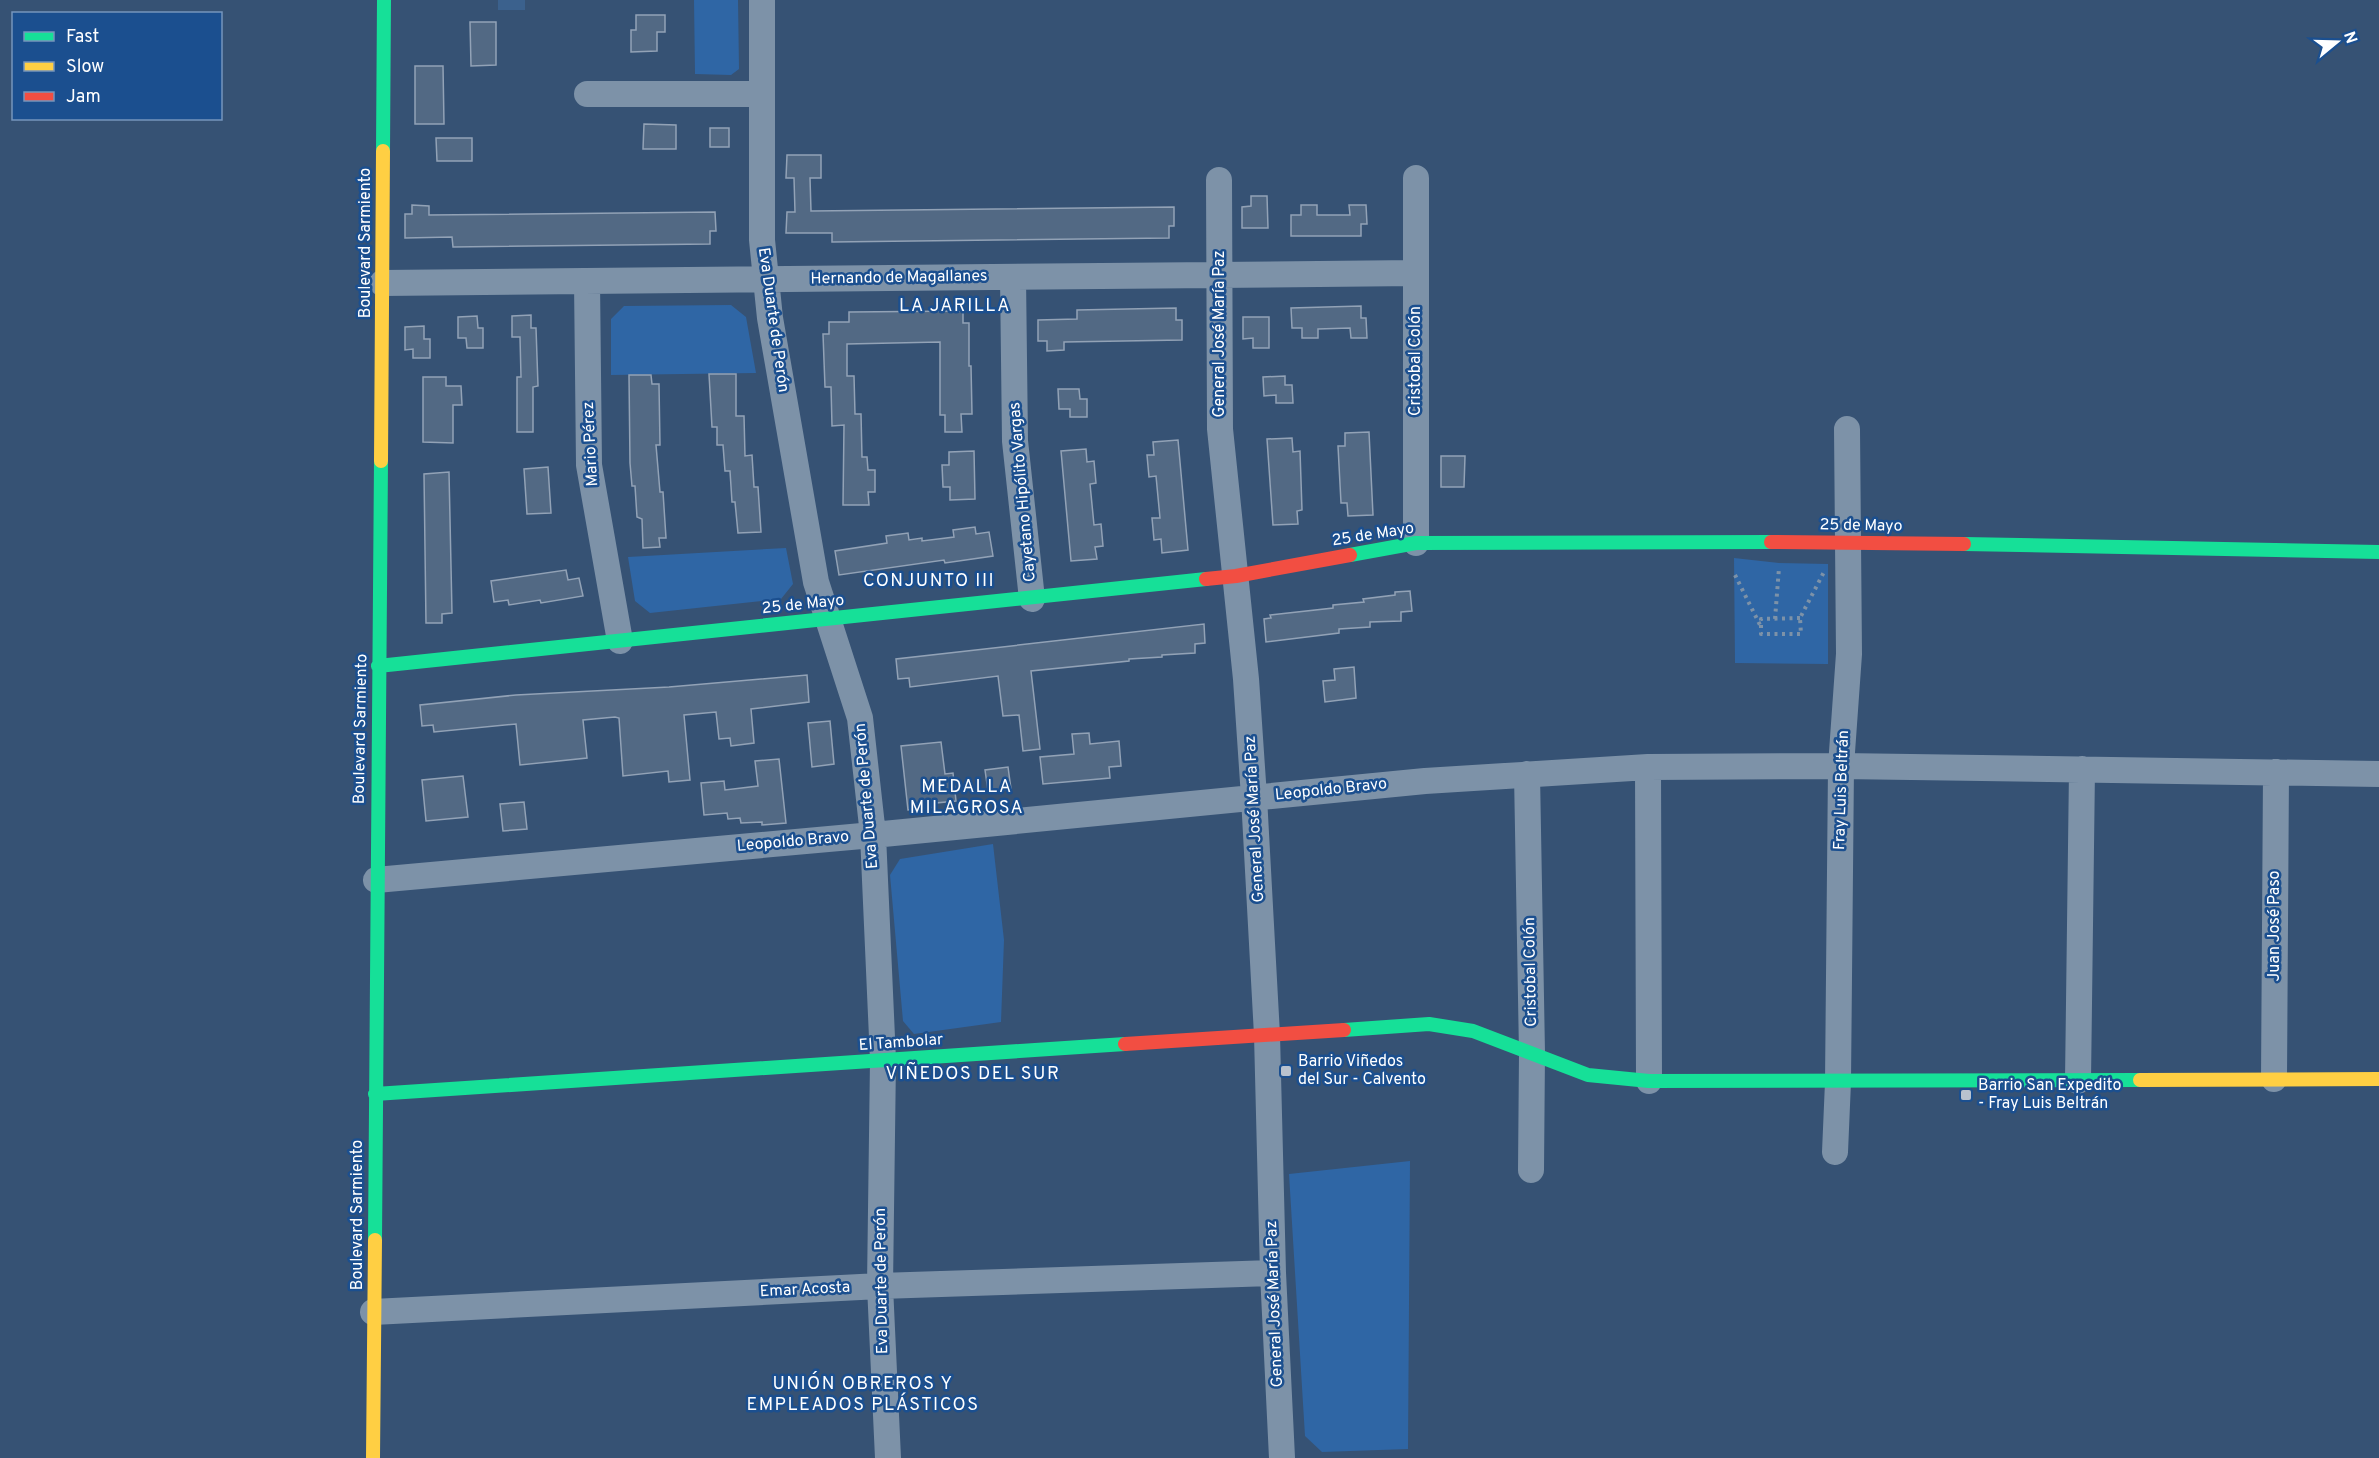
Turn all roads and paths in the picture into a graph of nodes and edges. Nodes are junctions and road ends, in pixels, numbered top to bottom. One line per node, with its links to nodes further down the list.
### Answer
1 (384, 0): 12 (street, Boulevard Sarmiento)
2 (762, 0): 4 (street, Eva Duarte de Perón)
3 (587, 94): 4 (street)
4 (762, 94): 10 (street, Eva Duarte de Perón)
5 (1416, 178): 7 (street, Cristobal Colón)
6 (1219, 180): 8 (street, General José María Paz)
7 (1416, 273): 8 (street, Hernando de Magallanes); 15 (street, Cristobal Colón)
8 (1219, 275): 9 (street, Hernando de Magallanes); 20 (street, General José María Paz)
9 (1013, 277): 10 (street, Hernando de Magallanes); 21 (street, Cayetano Hipólito Vargas)
10 (766, 279): 11 (street, Hernando de Magallanes); 24 (street, Eva Duarte de Perón)
11 (587, 281): 12 (street, Hernando de Magallanes); 26 (street, Mario Pérez)
12 (382, 283): 27 (street, Boulevard Sarmiento)
13 (1847, 429): 14 (street, Fray Luis Beltrán)
14 (1848, 542): 15 (street, 25 de Mayo); 16 (street, 25 de Mayo); 28 (street, Fray Luis Beltrán)
15 (1416, 543): 20 (street, 25 de Mayo)
16 (2379, 552)
17 (1779, 563): 23 (path)
18 (1828, 564): 22 (path)
19 (1735, 575): 25 (path)
20 (1236, 576): 21 (street, 25 de Mayo); 34 (street, General José María Paz)
21 (1032, 598): 24 (street, 25 de Mayo)
22 (1800, 618): 23 (path); 25 (path)
23 (1775, 619): 25 (path)
24 (828, 620): 26 (street, 25 de Mayo); 35 (street, Eva Duarte de Perón)
25 (1761, 626)
26 (620, 641): 27 (street, 25 de Mayo)
27 (378, 666): 36 (street, Boulevard Sarmiento)
28 (1841, 766): 29 (street, Leopoldo Bravo); 30 (street, Leopoldo Bravo); 44 (street, Fray Luis Beltrán)
29 (1648, 767): 32 (street, Leopoldo Bravo); 42 (street)
30 (2082, 769): 31 (street, Leopoldo Bravo); 43 (street)
31 (2276, 772): 33 (street, Leopoldo Bravo); 41 (street, Juan José Paso)
32 (1527, 774): 34 (street, Leopoldo Bravo); 38 (street, Cristobal Colón)
33 (2379, 774)
34 (1254, 797): 35 (street, Leopoldo Bravo); 37 (street, General José María Paz)
35 (873, 835): 36 (street, Leopoldo Bravo); 39 (street, Eva Duarte de Perón)
36 (376, 880): 45 (street, Boulevard Sarmiento)
37 (1267, 1035): 38 (street, El Tambolar); 39 (street, El Tambolar); 48 (street, General José María Paz)
38 (1532, 1053): 42 (street, El Tambolar); 47 (street, Cristobal Colón)
39 (883, 1060): 45 (street, El Tambolar); 49 (street, Eva Duarte de Perón)
40 (2379, 1078): 41 (street, El Tambolar)
41 (2274, 1079): 43 (street, El Tambolar)
42 (1649, 1081): 44 (street, El Tambolar)
43 (2078, 1081): 44 (street, El Tambolar)
44 (1838, 1082): 46 (street, Fray Luis Beltrán)
45 (375, 1094): 50 (street, Boulevard Sarmiento)
46 (1835, 1152)
47 (1531, 1170)
48 (1273, 1273): 49 (street, Emar Acosta); 53 (street, General José María Paz)
49 (879, 1286): 50 (street, Emar Acosta); 52 (street, Eva Duarte de Perón)
50 (373, 1312): 51 (street, Boulevard Sarmiento)
51 (373, 1458)
52 (888, 1458)
53 (1282, 1458)

